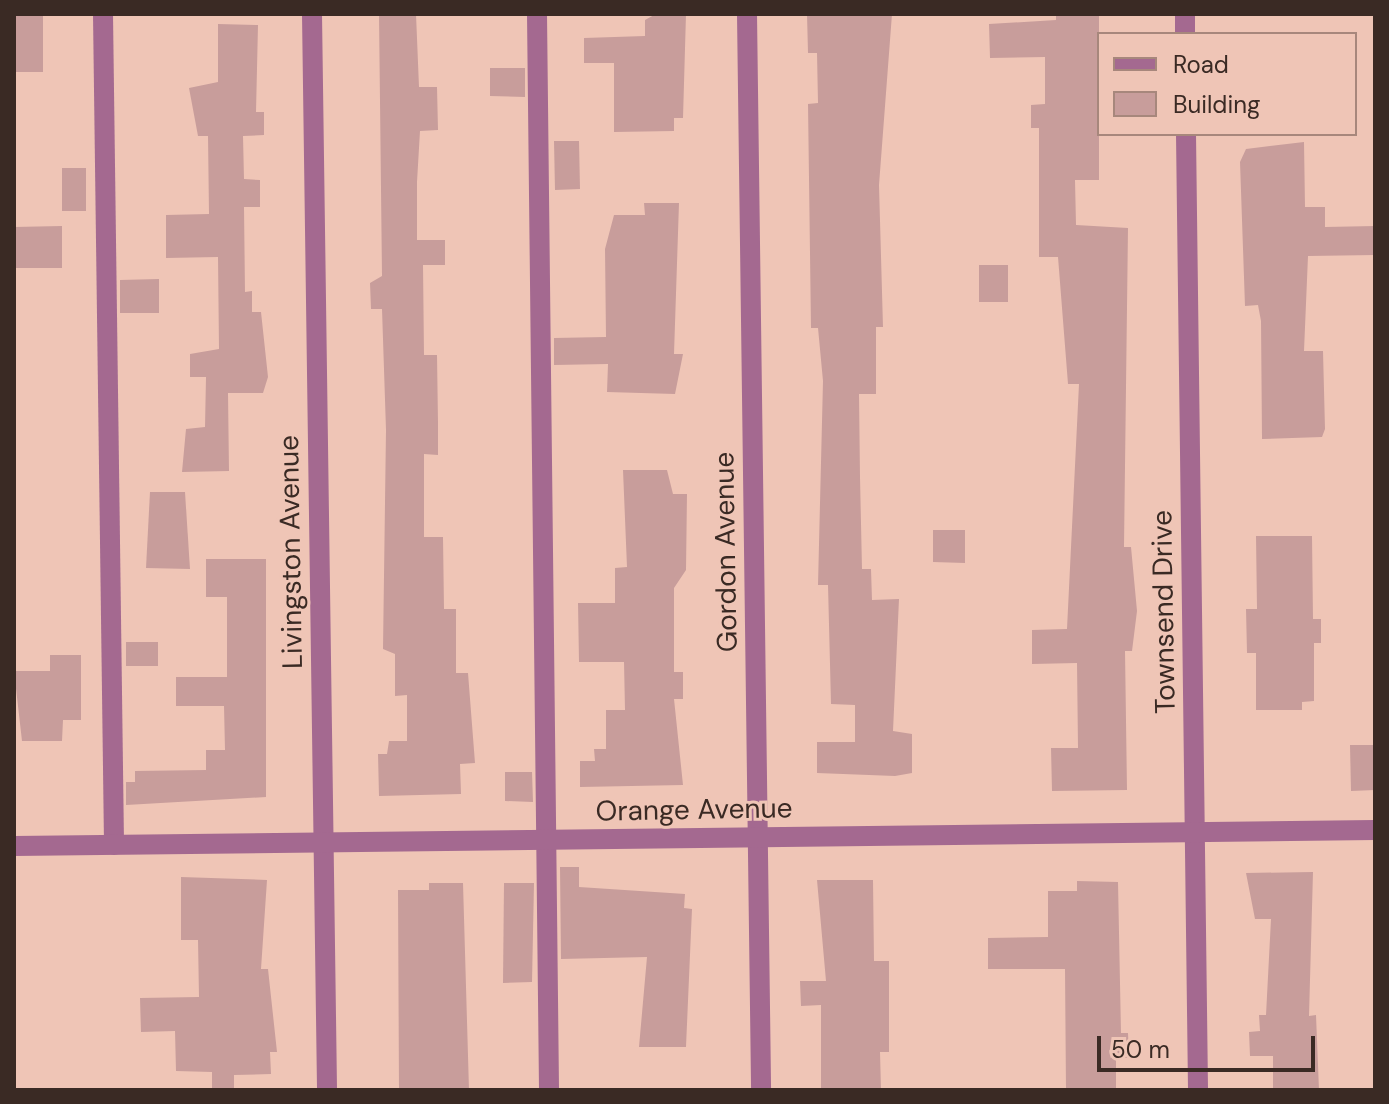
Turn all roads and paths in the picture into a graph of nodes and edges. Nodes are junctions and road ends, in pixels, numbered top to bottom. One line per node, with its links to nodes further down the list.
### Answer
1 (103, 14): 11 (street)
2 (312, 14): 10 (street, Livingston Avenue)
3 (537, 14): 9 (street)
4 (747, 14): 8 (street, Gordon Avenue)
5 (1186, 136): 7 (street, Townsend Drive)
6 (1375, 830): 7 (street, Orange Avenue)
7 (1195, 832): 8 (street, Orange Avenue); 16 (street, Townsend Drive)
8 (758, 837): 9 (street, Orange Avenue); 15 (street, Gordon Avenue)
9 (548, 840): 10 (street, Orange Avenue); 14 (street)
10 (323, 842): 11 (street, Orange Avenue); 13 (street, Livingston Avenue)
11 (114, 845): 12 (street, Orange Avenue)
12 (14, 846)
13 (327, 1090)
14 (549, 1090)
15 (761, 1090)
16 (1198, 1090)

